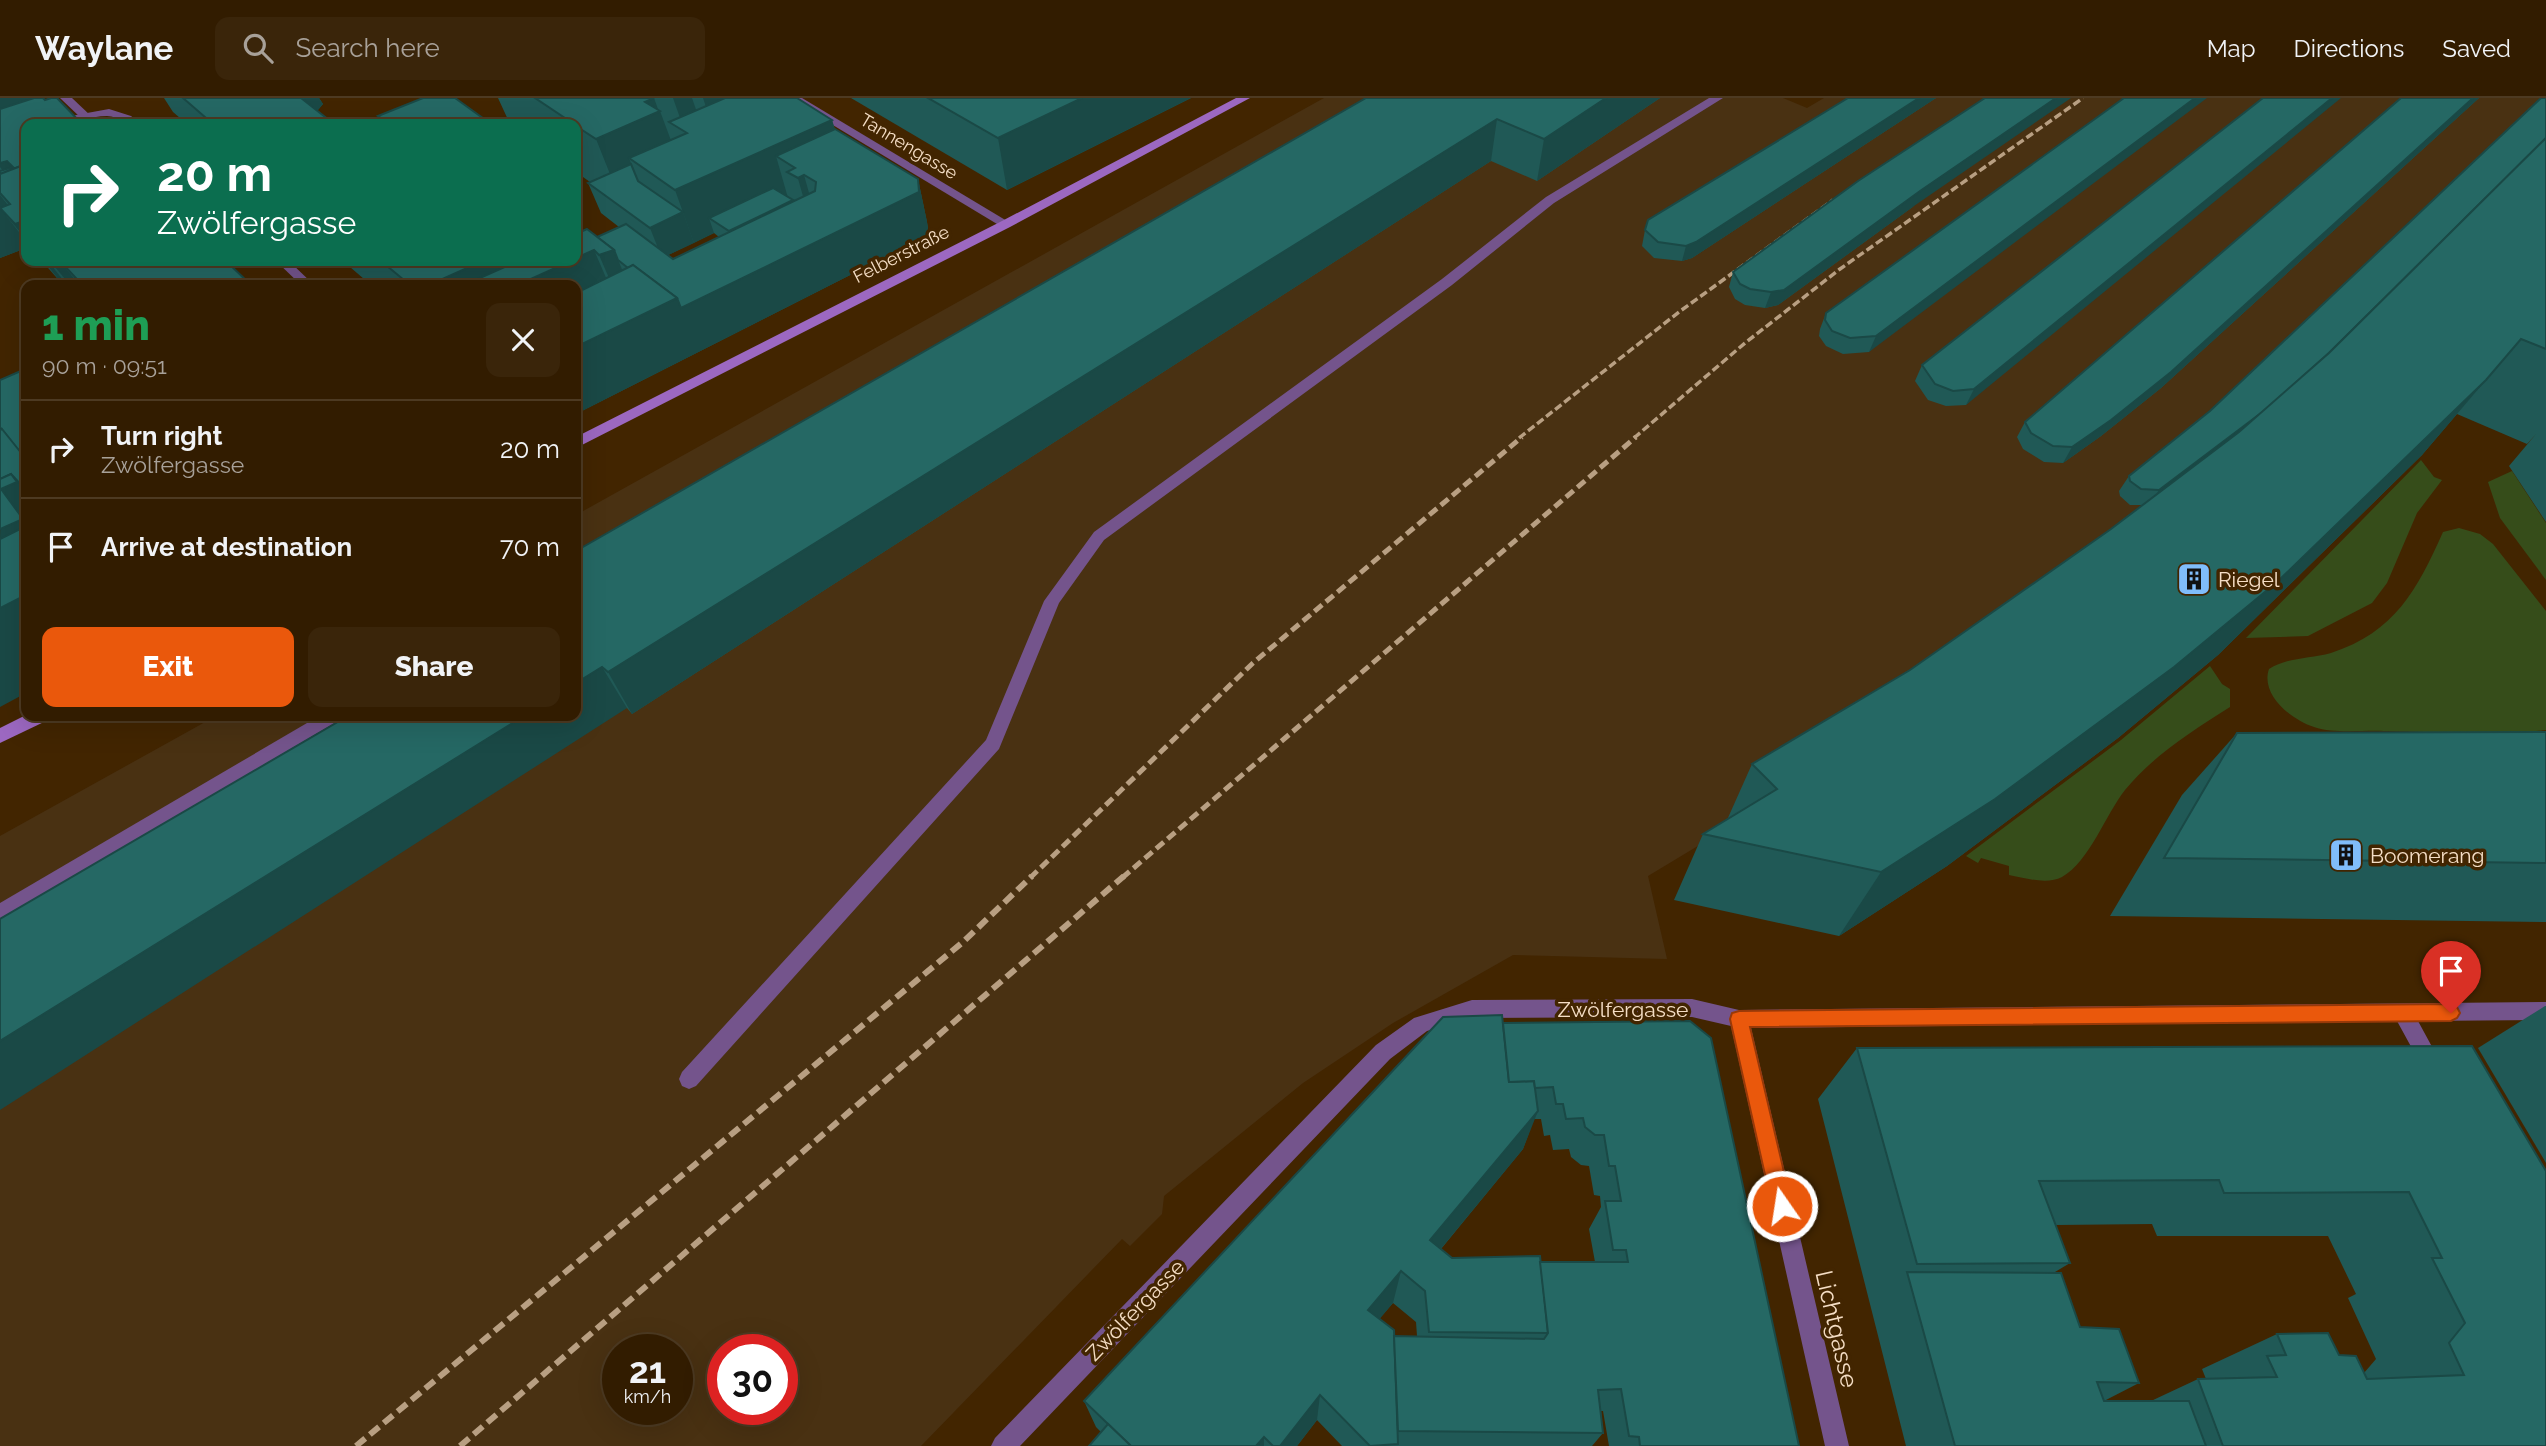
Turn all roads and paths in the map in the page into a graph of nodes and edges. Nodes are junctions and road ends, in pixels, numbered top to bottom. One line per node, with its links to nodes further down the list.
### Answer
1 (66, 98): 5 (street)
2 (794, 98): 8 (street, Tannengasse)
3 (1244, 98): 8 (main road, Felberstraße)
4 (1717, 98): 19 (street)
5 (85, 116): 6 (street); 7 (street)
6 (76, 119)
7 (129, 119)
8 (1006, 224): 11 (main road, Felberstraße)
9 (287, 266): 10 (street)
10 (303, 280)
11 (581, 440)
12 (30, 721): 14 (main road)
13 (324, 721): 15 (street)
14 (0, 736)
15 (0, 913)
16 (2546, 1011): 17 (street, Zwölfergasse)
17 (2403, 1013): 18 (street, Zwölfergasse); 20 (street)
18 (1739, 1019): 21 (street, Zwölfergasse); 22 (street, Lichtgasse)
19 (689, 1079)
20 (2442, 1084)
21 (1003, 1446)
22 (1837, 1446)

